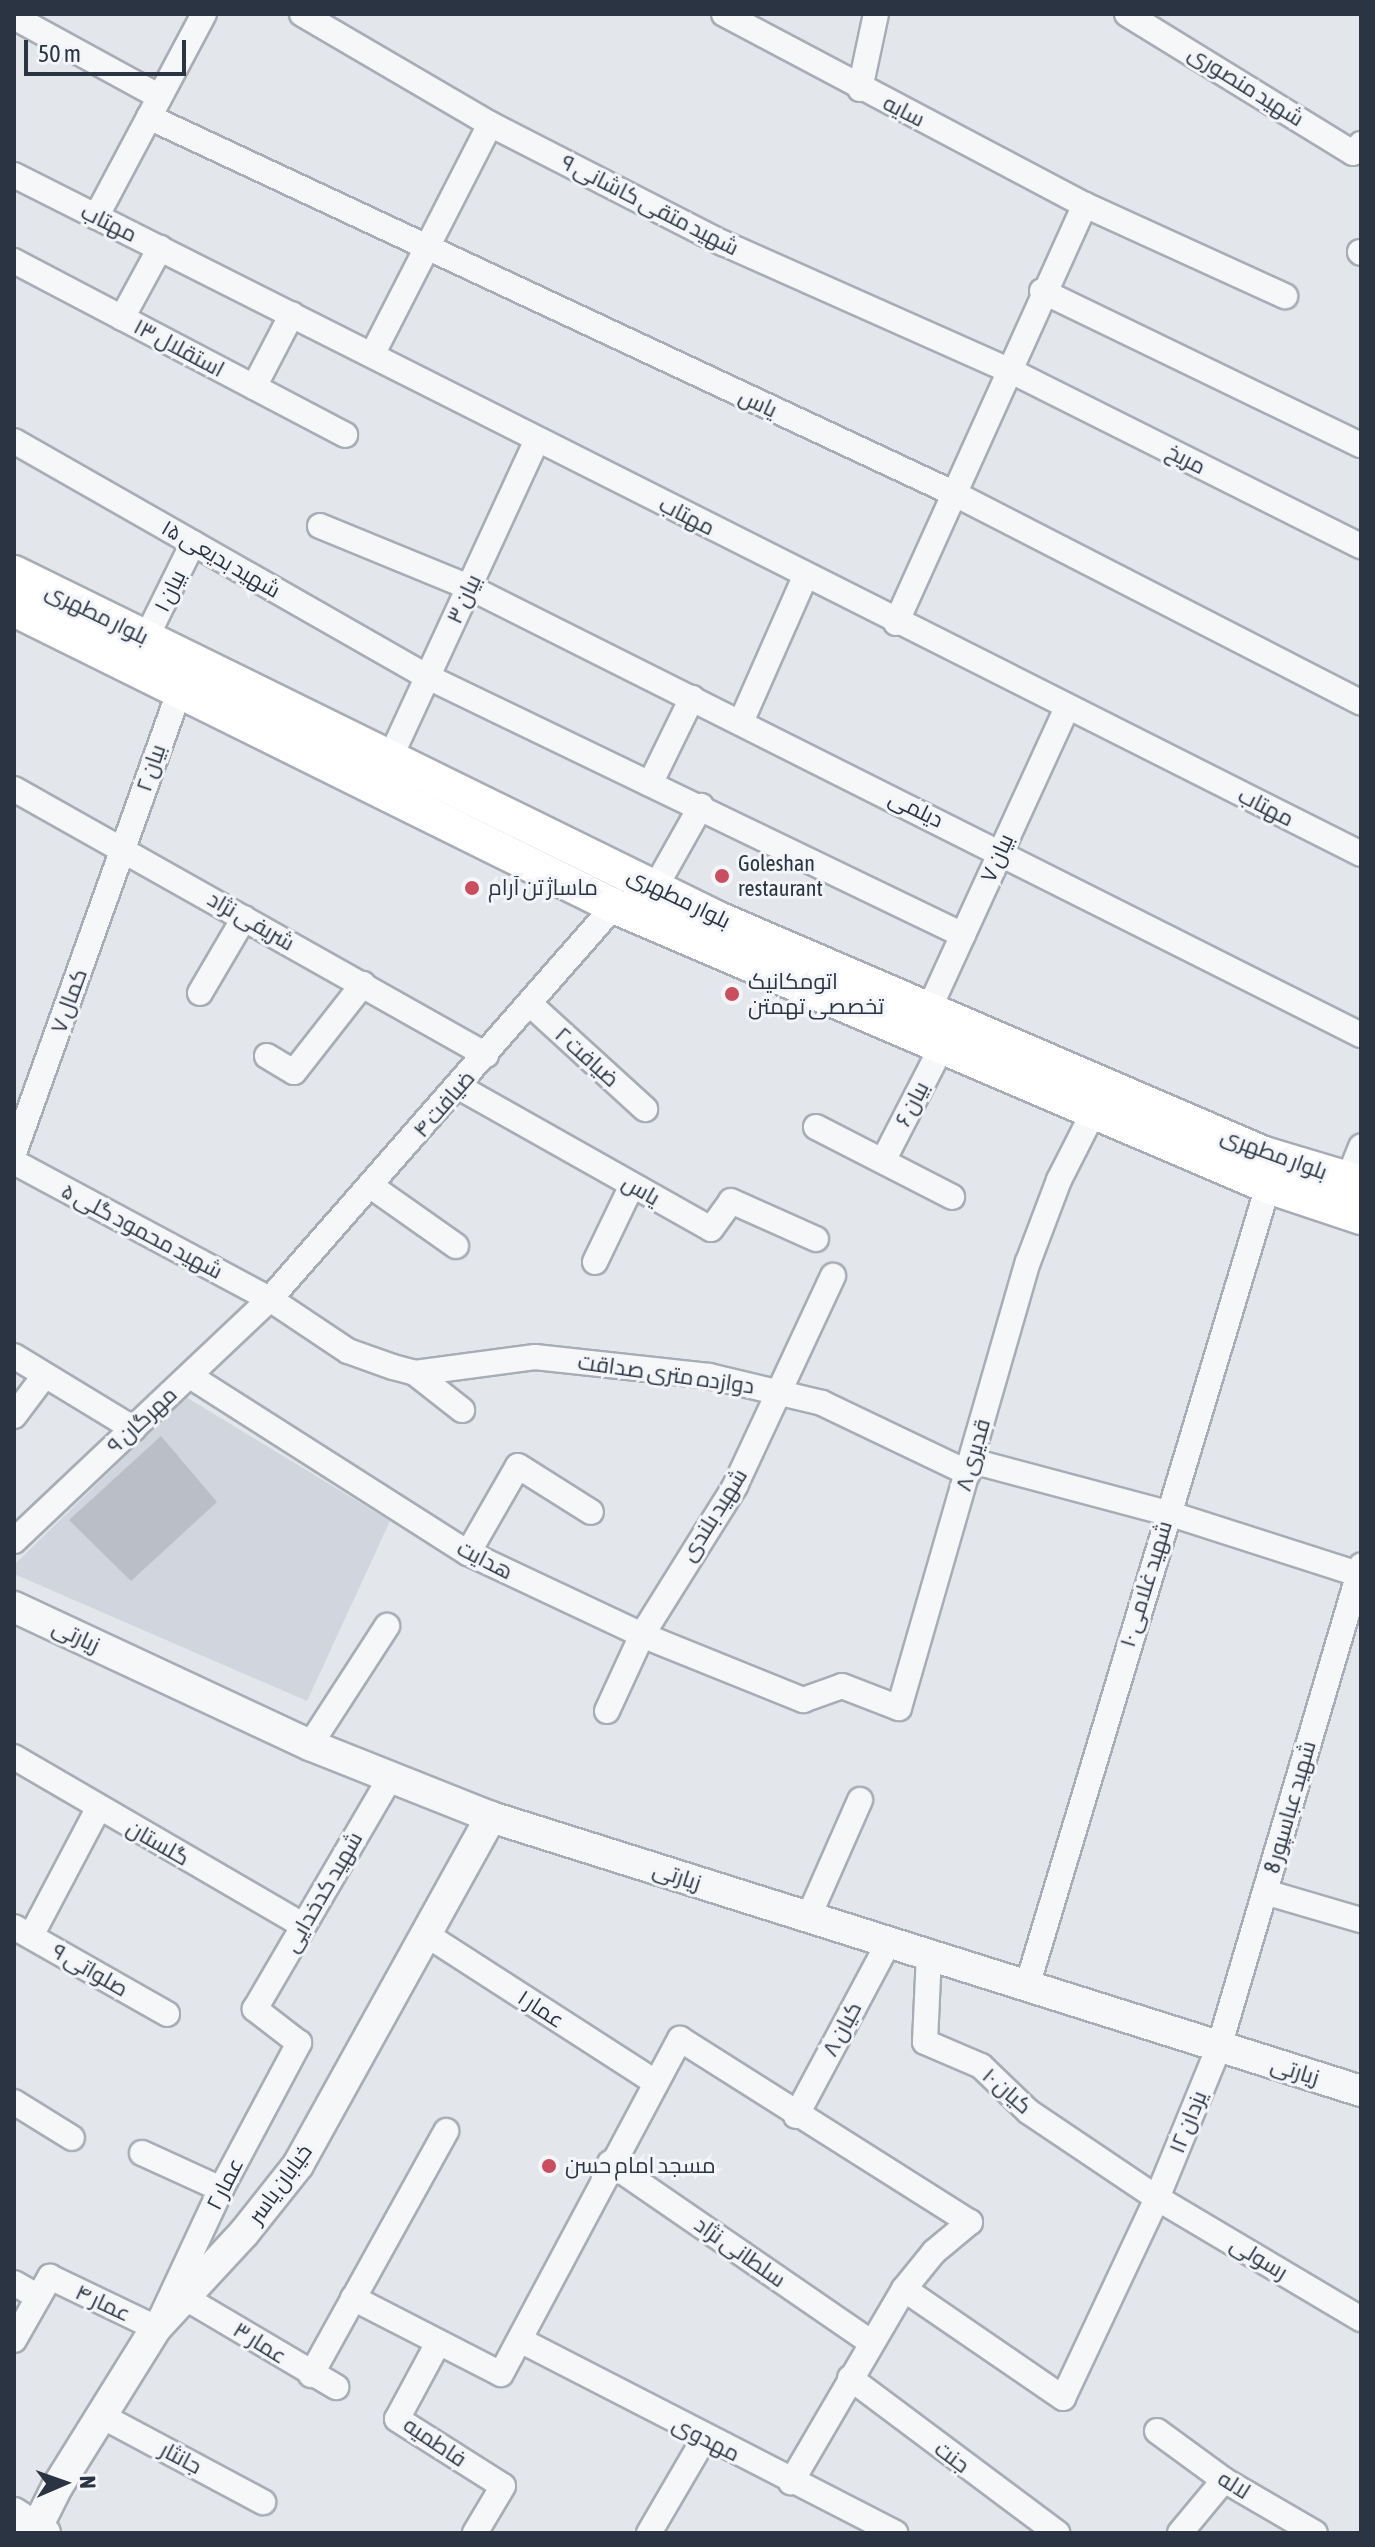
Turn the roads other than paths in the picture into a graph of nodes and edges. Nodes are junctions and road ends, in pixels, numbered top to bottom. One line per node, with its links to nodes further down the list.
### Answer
1 (204, 14): 8 (street)
2 (302, 14): 9 (street, شهید متقی کاشانی ۹)
3 (724, 14): 7 (street, سایه)
4 (876, 14): 7 (street)
5 (1127, 14): 10 (street, شهید منصوری)
6 (14, 17): 8 (street, یاس)
7 (860, 89): 12 (street, سایه)
8 (155, 107): 13 (street); 15 (street, یاس)
9 (490, 124): 15 (street); 22 (street, شهید متقی کاشانی ۹)
10 (1361, 144)
11 (14, 175): 13 (street, مهتاب)
12 (1085, 205): 17 (street); 18 (street, سایه)
13 (96, 217): 14 (street, مهتاب)
14 (160, 248): 19 (street, مهتاب); 20 (street)
15 (426, 249): 21 (street); 28 (street, یاس)
16 (14, 261): 20 (street, استقلال ۱۳)
17 (1042, 291): 22 (street); 27 (street)
18 (1285, 296)
19 (292, 314): 21 (street, مهتاب); 23 (street)
20 (122, 318): 23 (street, استقلال ۱۳)
21 (373, 353): 25 (street, مهتاب)
22 (1011, 371): 28 (street); 31 (street, مریخ)
23 (254, 387): 24 (street, استقلال ۱۳)
24 (345, 435)
25 (537, 440): 33 (street, مهتاب); 34 (street, بیان ۳)
26 (14, 441): 30 (street, شهید بدیعی ۱۵)
27 (1361, 445)
28 (957, 495): 36 (street); 41 (street, یاس)
29 (320, 526): 34 (street, دیلمی)
30 (193, 543): 37 (street, بیان ۱); 38 (street, شهید بدیعی ۱۵)
31 (1361, 546)
32 (14, 573): 37 (main road, بلوار مطهری)
33 (805, 577): 36 (street, مهتاب); 43 (street)
34 (469, 587): 38 (street, بیان ۳); 40 (street, دیلمی)
35 (14, 609): 39 (main road, بلوار مطهری)
36 (896, 623): 42 (street, مهتاب)
37 (146, 638): 44 (main road, بلوار مطهری)
38 (428, 677): 44 (street, بیان ۳); 45 (street, شهید بدیعی ۱۵)
39 (181, 687): 48 (street, بیان ۲); 52 (main road, بلوار مطهری)
40 (692, 698): 43 (street, دیلمی); 45 (street)
41 (1361, 703)
42 (1067, 707): 49 (street, بیان ۷); 50 (street, مهتاب)
43 (741, 722): 49 (street, دیلمی)
44 (390, 758): 51 (main road, بلوار مطهری)
45 (650, 784): 47 (street, شهید بدیعی ۱۵)
46 (14, 789): 48 (street, شریفی نژاد)
47 (701, 806): 51 (street); 54 (street, شهید بدیعی ۱۵)
48 (124, 849): 53 (street, شریفی نژاد); 69 (street, کمال ۷)
49 (1000, 850): 54 (street, بیان ۷); 60 (street, دیلمی)
50 (1361, 854)
51 (656, 886): 55 (main road, بلوار مطهری)
52 (614, 906): 55 (main road, بلوار مطهری); 58 (street, ضیافت ۴)
53 (244, 918): 56 (street, شریفی نژاد); 57 (street)
54 (963, 935): 59 (street, بیان ۷)
55 (751, 949): 59 (main road, بلوار مطهری); 61 (main road, بلوار مطهری)
56 (363, 984): 62 (street, شریفی نژاد); 63 (street)
57 (200, 993)
58 (530, 1004): 62 (street, ضیافت ۴); 65 (street, ضیافت ۲)
59 (929, 1009): 72 (main road, بلوار مطهری)
60 (1361, 1035)
61 (942, 1046): 66 (main road, بلوار مطهری); 70 (street, بیان ۶)
62 (486, 1055): 64 (street, ضیافت ۴)
63 (267, 1056)
64 (459, 1087): 73 (street, یاس); 74 (street, ضیافت ۴)
65 (645, 1109)
66 (1094, 1111): 75 (main road, بلوار مطهری); 91 (street, قدیری ۸)
67 (816, 1127): 70 (street)
68 (1361, 1147): 72 (street)
69 (14, 1153)
70 (883, 1161): 76 (street)
71 (14, 1162): 82 (street, شهید محمود گلی ۵)
72 (1354, 1181)
73 (632, 1185): 78 (street, یاس); 80 (street)
74 (371, 1186): 79 (street); 82 (street, ضیافت ۴)
75 (1268, 1186): 77 (main road, بلوار مطهری); 93 (street, شهید غلامی ۱۰)
76 (952, 1197)
77 (1361, 1217)
78 (816, 1239)
79 (456, 1246)
80 (595, 1262)
81 (833, 1276): 87 (street, شهید بلندی)
82 (270, 1299): 84 (street, دوازده متری صداقت); 86 (street, مهرگان ۹)
83 (14, 1356): 85 (street)
84 (415, 1373): 87 (street, دوازده متری صداقت); 88 (street)
85 (45, 1375): 89 (street); 90 (street)
86 (190, 1376): 90 (street, مهرگان ۹); 95 (street, هدایت)
87 (781, 1392): 91 (street, دوازده متری صداقت); 99 (street, شهید بلندی)
88 (462, 1410)
89 (14, 1416)
90 (134, 1429): 94 (street, مهرگان ۹)
91 (970, 1467): 93 (street, دوازده متری صداقت); 100 (street, قدیری ۸)
92 (591, 1512): 95 (street)
93 (1168, 1513): 96 (street, دوازده متری صداقت); 116 (street, شهید غلامی ۱۰)
94 (14, 1541)
95 (468, 1553): 99 (street, هدایت)
96 (1360, 1572): 108 (street, شهید عباسپور 8)
97 (14, 1607): 102 (street, زیارتی)
98 (387, 1626): 102 (street)
99 (642, 1635): 100 (street, هدایت); 101 (street, شهید بلندی)
100 (803, 1700)
101 (607, 1711)
102 (310, 1745): 104 (street, زیارتی)
103 (14, 1757): 106 (street, گلستان)
104 (391, 1776): 107 (street, زیارتی); 111 (street, شهید کدخدایی)
105 (860, 1800): 109 (street)
106 (98, 1809): 111 (street, گلستان); 112 (street)
107 (491, 1817): 109 (street, زیارتی); 113 (street, خیابان یاسر)
108 (1265, 1892): 110 (street); 119 (street, شهید عباسپور 8)
109 (808, 1918): 114 (street, زیارتی)
110 (1361, 1920)
111 (303, 1925): 118 (street, شهید کدخدایی)
112 (22, 1931): 117 (street, صلواتی ۹)
113 (427, 1935): 120 (street, عمار ۱); 133 (street, خیابان یاسر)
114 (889, 1942): 115 (street, زیارتی); 123 (street, کیان ۸)
115 (929, 1954): 116 (street, زیارتی); 129 (street, کیان ۱۰)
116 (1028, 1983): 119 (street, زیارتی)
117 (167, 2014)
118 (299, 2043): 128 (street, عمار ۲)
119 (1219, 2047): 121 (street, زیارتی); 129 (street, یزدان ۱۲)
120 (655, 2082): 123 (street); 127 (street)
121 (1361, 2091)
122 (14, 2102): 125 (street)
123 (796, 2116): 132 (street)
124 (446, 2131): 134 (street)
125 (72, 2138)
126 (142, 2153): 128 (street)
127 (610, 2163): 138 (street); 139 (street, سلطانی نژاد)
128 (221, 2189): 136 (street, عمار ۲)
129 (1157, 2198): 132 (street, یزدان ۱۲); 135 (street, رسولی)
130 (14, 2283): 131 (street, عمار ۴)
131 (44, 2287): 136 (street, عمار ۴); 137 (street)
132 (904, 2289): 139 (street)
133 (184, 2297): 136 (street, خیابان یاسر); 141 (street, عمار ۳)
134 (353, 2298): 140 (street); 141 (street)
135 (1361, 2319)
136 (156, 2328): 144 (street, خیابان یاسر)
137 (14, 2340)
138 (520, 2340): 140 (street); 146 (street, مهدوی)
139 (870, 2342): 142 (street)
140 (438, 2343): 151 (street, فاطمیه)
141 (311, 2375): 143 (street, عمار ۳)
142 (850, 2378): 148 (street); 154 (street, جنت)
143 (336, 2387)
144 (100, 2415): 149 (street, جانثار); 150 (street, خیابان یاسر)
145 (1157, 2431): 147 (street, لاله)
146 (704, 2439): 148 (street, مهدوی); 152 (street)
147 (1224, 2480): 155 (street); 156 (street, لاله)
148 (791, 2482): 153 (street, مهدوی)
149 (263, 2502)
150 (32, 2527)
151 (475, 2533)
152 (649, 2533)
153 (895, 2533)
154 (1057, 2533)
155 (1180, 2533)
156 (1315, 2533)

